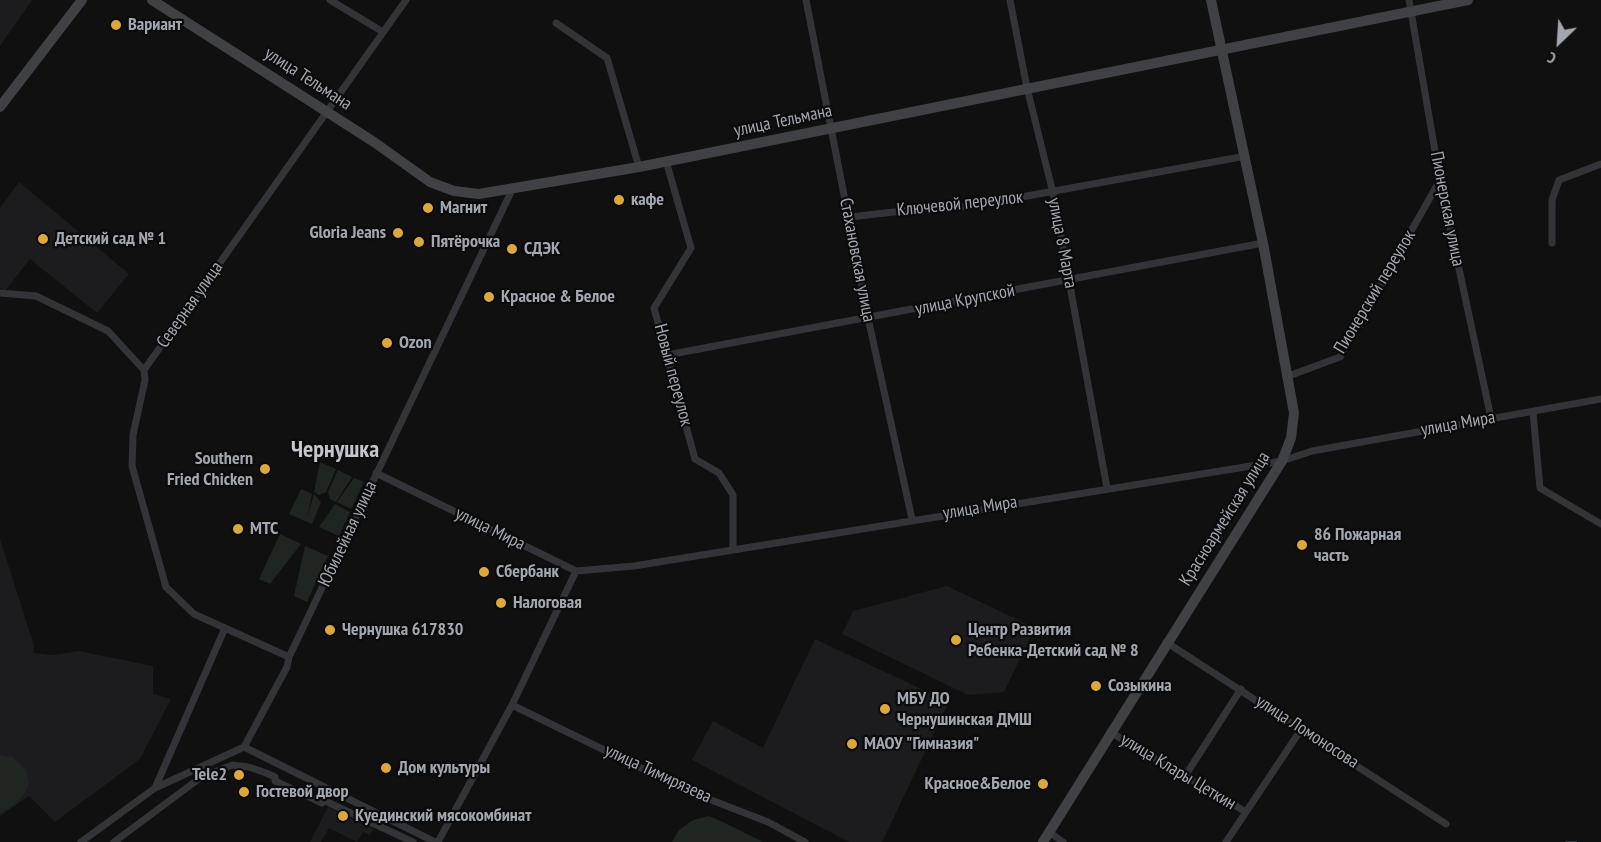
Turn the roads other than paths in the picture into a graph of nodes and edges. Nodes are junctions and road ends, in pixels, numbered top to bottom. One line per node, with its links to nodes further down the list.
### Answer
1 (82, 0): 15 (street)
2 (152, 0): 16 (street, улица Тельмана)
3 (330, 0): 12 (street)
4 (406, 0): 12 (street, Северная улица)
5 (806, 0): 17 (street, Стахановская улица)
6 (1010, 0): 14 (street, улица 8 Марта)
7 (1210, 0): 13 (street, Красноармейская улица)
8 (1409, 0): 10 (street, Пионерская улица)
9 (1468, 0): 10 (street, улица Тельмана)
10 (1412, 12): 13 (street, улица Тельмана); 22 (street, Пионерская улица)
11 (556, 23): 21 (street)
12 (383, 32): 16 (street, Северная улица)
13 (1221, 49): 14 (street, улица Тельмана); 18 (street, Красноармейская улица)
14 (1027, 88): 17 (street, улица Тельмана); 24 (street, улица 8 Марта)
15 (0, 107)
16 (326, 111): 23 (street, улица Тельмана); 32 (street, Северная улица)
17 (830, 128): 19 (street, улица Тельмана); 25 (street, Стахановская улица)
18 (1246, 156): 24 (street, Ключевой переулок); 26 (street, Красноармейская улица)
19 (666, 161): 21 (street, улица Тельмана); 31 (street, Новый переулок)
20 (1601, 164): 27 (street)
21 (639, 167): 23 (street, улица Тельмана)
22 (1440, 180): 33 (street, Пионерский переулок); 36 (street, Пионерская улица)
23 (512, 190): 38 (street, Юбилейная улица)
24 (1053, 193): 25 (street, Ключевой переулок); 28 (street, улица 8 Марта)
25 (850, 217): 30 (street, Стахановская улица)
26 (1263, 243): 28 (street, улица Крупской); 33 (street, Красноармейская улица)
27 (1552, 243)
28 (1069, 280): 30 (street, улица Крупской); 39 (street, улица 8 Марта)
29 (0, 293): 32 (street)
30 (868, 318): 31 (street, улица Крупской); 40 (street, Стахановская улица)
31 (667, 356): 42 (street, Новый переулок)
32 (144, 370): 44 (street, Северная улица)
33 (1286, 377): 37 (street, Красноармейская улица)
34 (1601, 399): 35 (street, улица Мира)
35 (1533, 412): 36 (street, улица Мира); 41 (street)
36 (1491, 418): 37 (street, улица Мира)
37 (1282, 461): 39 (street, улица Мира); 45 (street, Красноармейская улица)
38 (376, 473): 43 (street, улица Мира); 46 (street, Юбилейная улица)
39 (1107, 488): 40 (street, улица Мира)
40 (912, 519): 42 (street, улица Мира)
41 (1601, 524)
42 (733, 550): 43 (street, улица Мира)
43 (576, 571): 48 (street)
44 (225, 628): 46 (street, Северная улица); 53 (street)
45 (1166, 642): 47 (street, улица Ломоносова); 50 (street, Красноармейская улица)
46 (289, 657): 51 (street, Юбилейная улица)
47 (1241, 689): 49 (street, улица Ломоносова); 52 (street)
48 (512, 705): 60 (street); 61 (street, улица Тимирязева)
49 (1302, 729): 54 (street); 55 (street, улица Ломоносова)
50 (1110, 732): 52 (street, улица Клары Цеткин); 56 (street, Красноармейская улица)
51 (244, 747): 53 (street); 60 (street)
52 (1185, 776): 54 (street, улица Клары Цеткин)
53 (154, 788): 57 (street)
54 (1245, 812): 64 (street)
55 (1446, 824)
56 (1049, 832): 62 (street, Красноармейская улица); 63 (street)
57 (81, 842)
58 (114, 842): 59 (street)
59 (413, 842)
60 (437, 842)
61 (805, 842)
62 (1043, 842)
63 (1064, 842)
64 (1226, 842)

